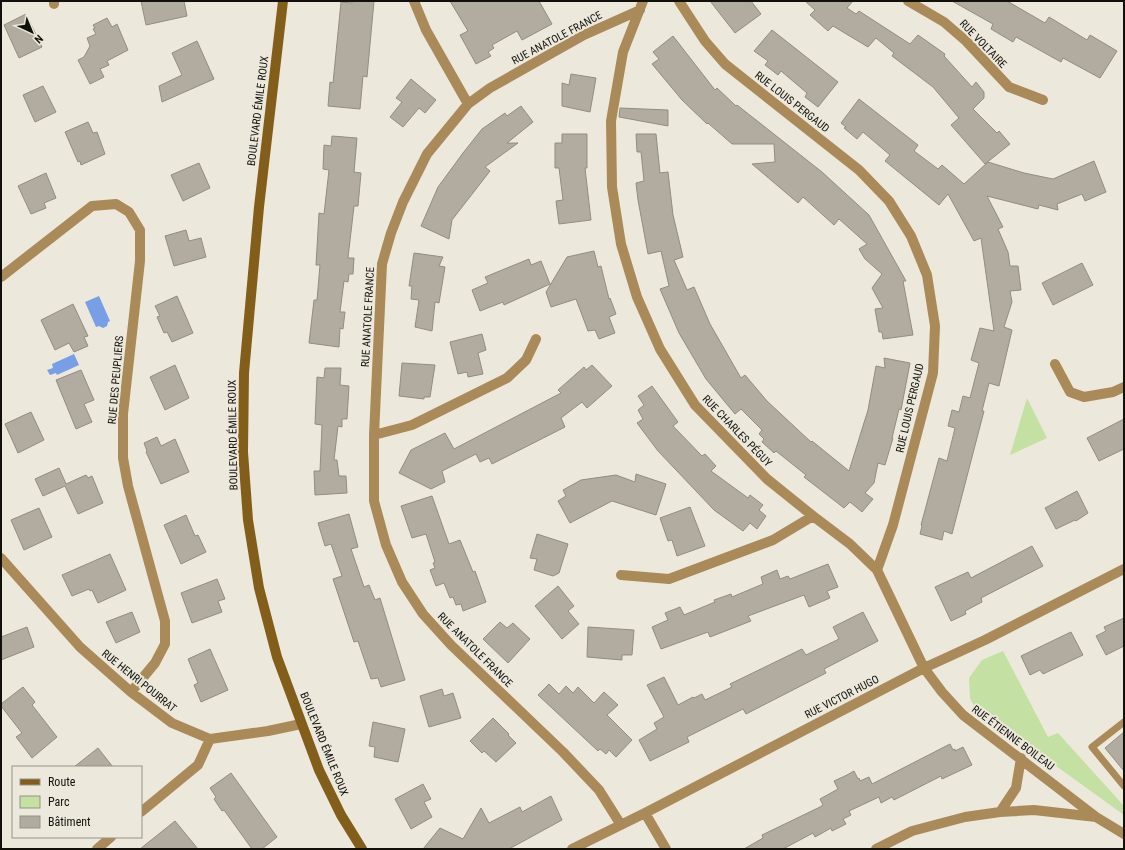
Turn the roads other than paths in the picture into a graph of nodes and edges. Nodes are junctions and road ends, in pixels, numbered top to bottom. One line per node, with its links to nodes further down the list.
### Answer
1 (283, 1): 21 (main road, BOULEVARD ÉMILE ROUX)
2 (414, 1): 7 (street)
3 (679, 1): 16 (street, RUE LOUIS PERGAUD)
4 (908, 1): 6 (street, RUE VOLTAIRE)
5 (642, 6): 7 (street, RUE ANATOLE FRANCE); 13 (street, RUE CHARLES PÉGUY)
6 (1042, 100)
7 (468, 104): 12 (street, RUE ANATOLE FRANCE)
8 (1, 277): 19 (street, RUE DES PEUPLIERS)
9 (536, 339): 12 (street)
10 (1055, 364): 11 (street)
11 (1124, 387)
12 (374, 435): 29 (street, RUE ANATOLE FRANCE)
13 (813, 516): 16 (street, RUE CHARLES PÉGUY); 17 (street)
14 (1, 558): 19 (street, RUE HENRI POURRAT)
15 (1124, 569): 18 (street, RUE VICTOR HUGO)
16 (878, 570): 18 (street)
17 (621, 575)
18 (924, 668): 23 (street, RUE ÉTIENNE BOILEAU); 27 (street, RUE VICTOR HUGO)
19 (131, 692): 22 (street, RUE HENRI POURRAT)
20 (1124, 722): 24 (lane)
21 (301, 724): 22 (street); 33 (main road, BOULEVARD ÉMILE ROUX)
22 (210, 739): 25 (street)
23 (1021, 758): 26 (street); 28 (street, RUE ÉTIENNE BOILEAU)
24 (1124, 786)
25 (142, 811)
26 (1000, 812): 28 (street, RUE ÉTIENNE BOILEAU); 36 (street, RUE ÉTIENNE BOILEAU)
27 (645, 813): 29 (street, RUE VICTOR HUGO); 35 (street)
28 (1096, 817): 30 (street, RUE ÉTIENNE BOILEAU)
29 (621, 825): 34 (street, RUE VICTOR HUGO)
30 (1124, 834)
31 (110, 838): 32 (street)
32 (97, 849)
33 (362, 849)
34 (572, 849)
35 (666, 849)
36 (876, 849)

